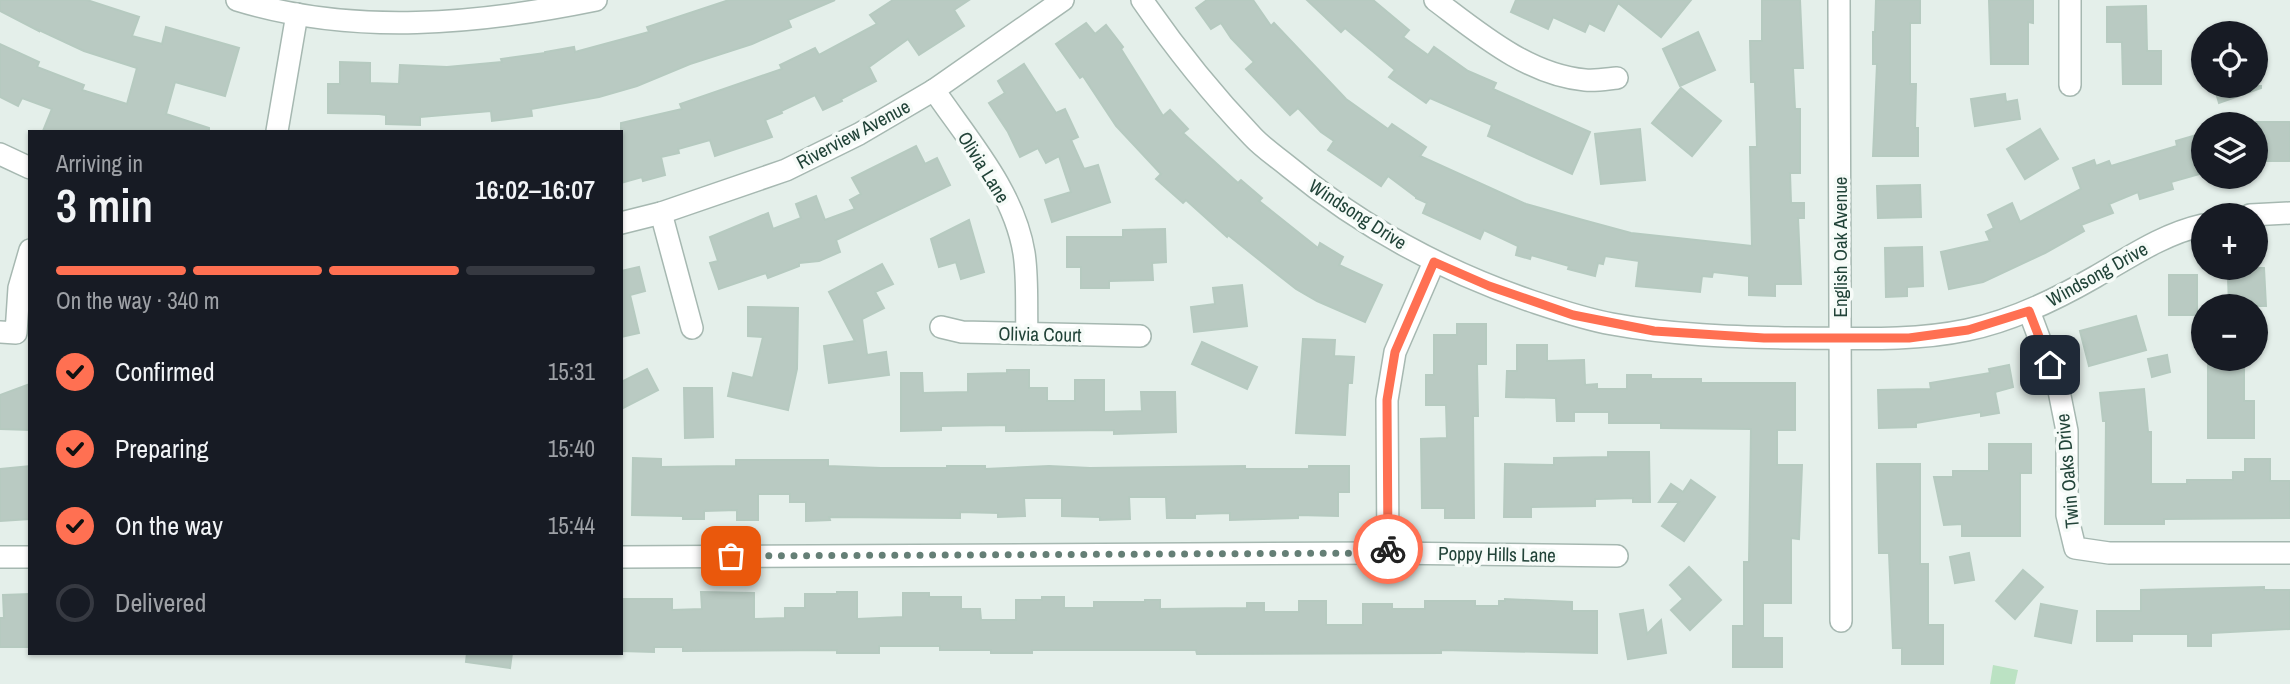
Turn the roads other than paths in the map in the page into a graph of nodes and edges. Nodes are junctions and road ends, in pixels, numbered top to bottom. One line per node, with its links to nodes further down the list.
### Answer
1 (237, 0): 8 (street)
2 (596, 0): 8 (street)
3 (1063, 0): 11 (street, Riverview Avenue)
4 (1142, 0): 21 (street, Windsong Drive)
5 (1435, 0): 9 (street)
6 (1839, 0): 28 (street, English Oak Avenue)
7 (2070, 0): 10 (street)
8 (297, 14): 12 (street)
9 (1617, 78)
10 (2070, 85)
11 (934, 90): 16 (street, Riverview Avenue); 26 (street, Olivia Lane)
12 (278, 130)
13 (0, 154): 14 (street)
14 (28, 167)
15 (2290, 213): 17 (street)
16 (661, 214): 18 (street, Riverview Avenue); 24 (street)
17 (2268, 214)
18 (623, 223)
19 (2191, 228): 22 (street, Windsong Drive)
20 (28, 257): 25 (street)
21 (1434, 262): 28 (street, Windsong Drive); 29 (street)
22 (2029, 311): 28 (street, Windsong Drive); 30 (street, Twin Oaks Drive)
23 (941, 327): 26 (street, Olivia Court)
24 (692, 328)
25 (0, 332)
26 (1027, 333): 27 (street, Olivia Court)
27 (1140, 335)
28 (1840, 338): 35 (street, English Oak Avenue)
29 (1388, 553): 31 (street, Poppy Hills Lane); 34 (street, Poppy Hills Lane)
30 (2290, 553)
31 (1617, 556)
32 (0, 557): 33 (street)
33 (28, 557)
34 (623, 557)
35 (1841, 621)

